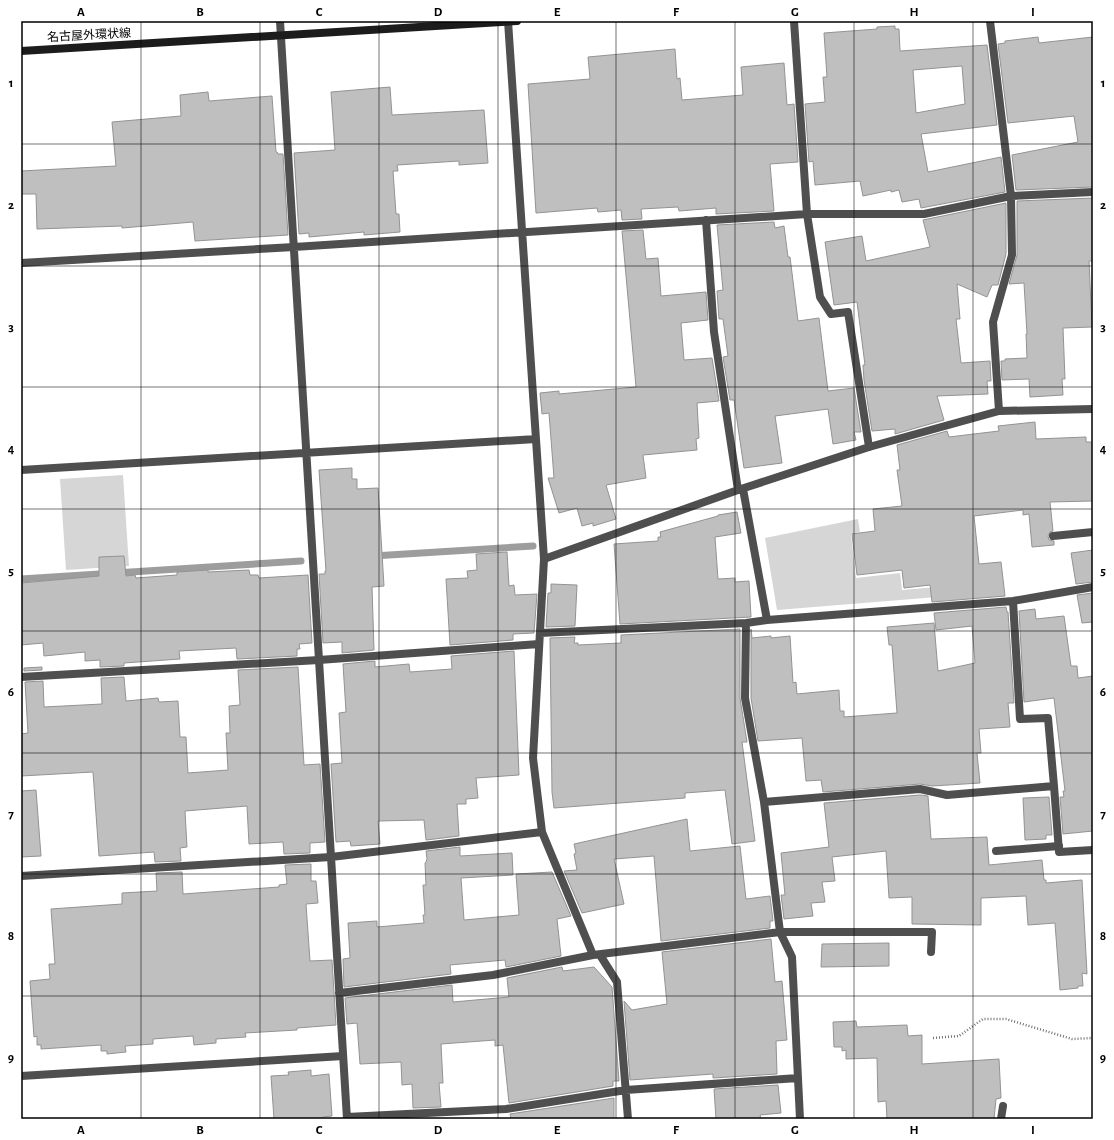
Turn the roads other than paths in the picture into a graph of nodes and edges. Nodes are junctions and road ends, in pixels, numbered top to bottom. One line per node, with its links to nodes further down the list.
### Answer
1 (280, 21): 6 (street)
2 (508, 21): 3 (main road, 名古屋外環状線); 6 (main road, 名古屋外環状線); 12 (street)
3 (517, 21)
4 (794, 21): 10 (street)
5 (990, 21): 9 (street)
6 (281, 35): 7 (main road, 名古屋外環状線); 13 (street)
7 (21, 51)
8 (1093, 192): 9 (street)
9 (1012, 196): 10 (street); 16 (street)
10 (807, 214): 11 (street); 18 (street)
11 (706, 220): 12 (street); 21 (street)
12 (522, 232): 13 (street); 17 (street)
13 (294, 248): 14 (street); 19 (street)
14 (21, 263)
15 (1093, 409): 16 (street)
16 (999, 411): 18 (street)
17 (536, 439): 19 (street); 24 (street)
18 (869, 447): 21 (street)
19 (306, 452): 20 (street); 31 (street)
20 (21, 470)
21 (740, 490): 24 (street); 27 (street)
22 (1093, 532): 23 (street)
23 (1053, 536)
24 (544, 560): 29 (street)
25 (1093, 587): 26 (street)
26 (1013, 601): 27 (street); 33 (street)
27 (767, 620): 28 (street)
28 (746, 623): 29 (street); 34 (street)
29 (540, 633): 30 (street)
30 (540, 644): 31 (street); 35 (street)
31 (319, 660): 32 (street); 39 (street)
32 (21, 677)
33 (1054, 786): 34 (street); 36 (street)
34 (764, 802): 41 (street)
35 (542, 832): 39 (street); 43 (street)
36 (1059, 846): 37 (street); 38 (street)
37 (1093, 850)
38 (996, 851)
39 (331, 857): 40 (street); 44 (street)
40 (21, 876)
41 (780, 932): 42 (street); 43 (street); 47 (street)
42 (931, 952)
43 (596, 955): 44 (street); 48 (street)
44 (339, 993): 45 (street)
45 (343, 1056): 46 (street); 50 (street)
46 (21, 1076)
47 (798, 1078): 48 (street); 52 (street)
48 (626, 1090): 50 (street); 51 (street)
49 (1003, 1106): 53 (street)
50 (347, 1118)
51 (628, 1119)
52 (800, 1119)
53 (1001, 1119)

